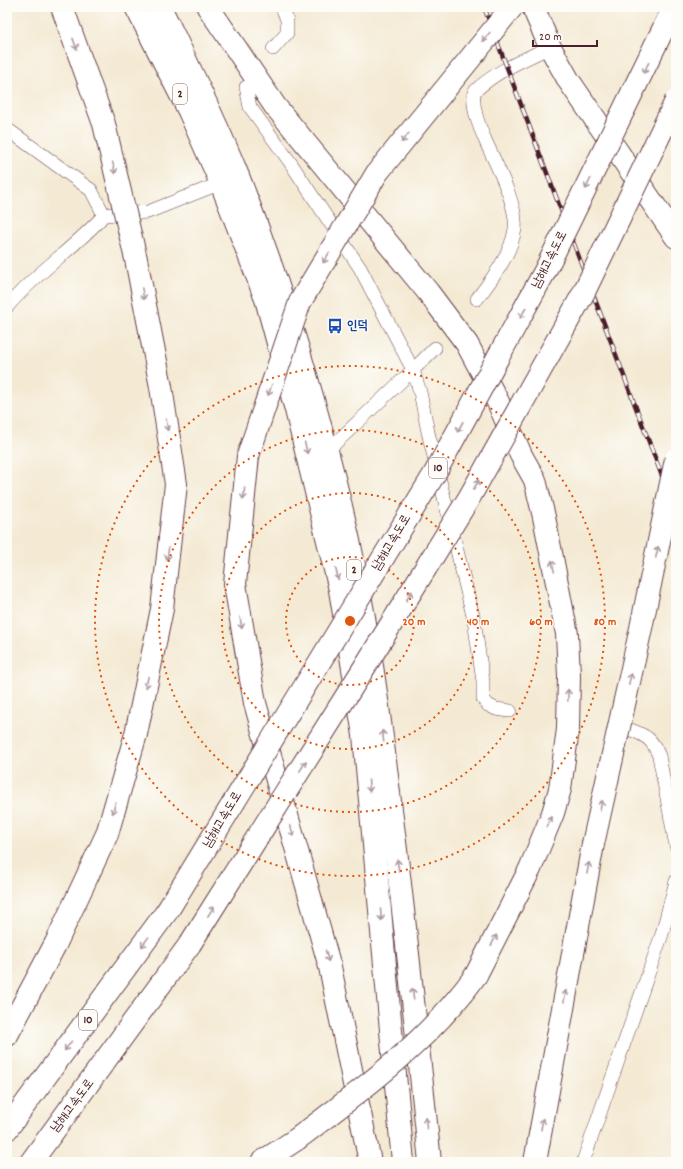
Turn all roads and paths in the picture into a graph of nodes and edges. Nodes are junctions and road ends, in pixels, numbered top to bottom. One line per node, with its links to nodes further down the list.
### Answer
1 (62, 7): 27 (main road, one-way to 27, bridge)
2 (136, 7): 14 (main road, 2)
3 (160, 7): 21 (main road, 2)
4 (208, 7): 30 (main road, one-way to 4, bridge)
5 (282, 7): 10 (lane)
6 (512, 7): 31 (main road, one-way to 31, bridge)
7 (533, 7): 9 (main road)
8 (674, 7): 28 (main road, 남해고속도로 / 10, one-way to 28, bridge)
9 (550, 47): 16 (main road); 17 (lane)
10 (273, 49)
11 (246, 88): 20 (lane)
12 (676, 101): 29 (main road, 남해고속도로, one-way to 12, bridge)
13 (7, 129): 15 (lane)
14 (221, 183): 15 (lane); 32 (main road, 2, one-way to 32)
15 (104, 215): 18 (lane)
16 (676, 237)
17 (477, 299)
18 (7, 307)
19 (434, 348): 20 (lane)
20 (413, 370): 21 (lane); 23 (lane)
21 (327, 451): 33 (main road, 2, one-way to 21)
22 (676, 459): 34 (main road, one-way to 22, bridge)
23 (510, 711)
24 (631, 730): 25 (lane)
25 (676, 846)
26 (676, 881): 35 (lane)
27 (7, 1035)
28 (7, 1129)
29 (31, 1162)
30 (262, 1162)
31 (370, 1162)
32 (403, 1162)
33 (430, 1162)
34 (535, 1162)
35 (583, 1162)

